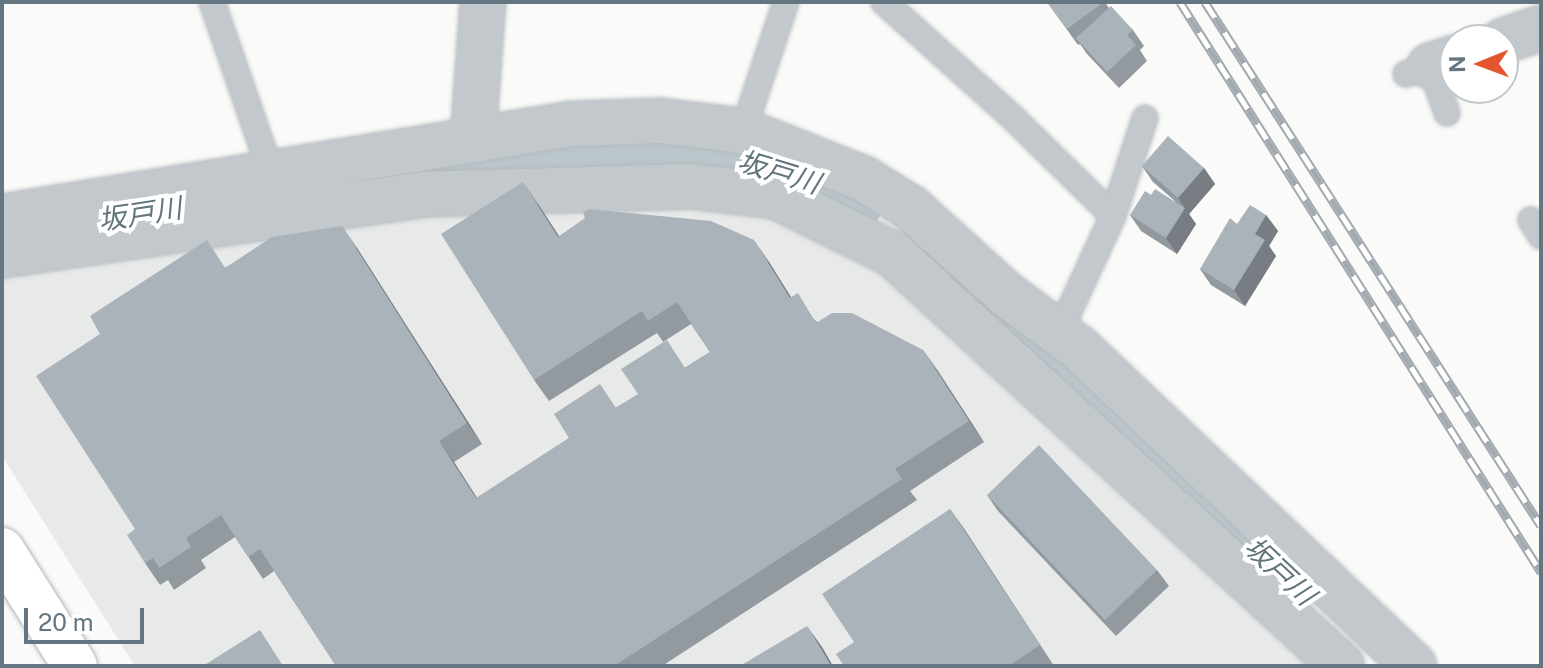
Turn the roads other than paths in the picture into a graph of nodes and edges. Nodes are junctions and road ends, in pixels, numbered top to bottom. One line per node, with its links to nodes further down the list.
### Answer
1 (212, 2): 12 (lane)
2 (483, 2): 11 (street)
3 (786, 2): 10 (lane)
4 (884, 2): 13 (lane)
5 (1541, 28): 6 (street)
6 (1519, 36)
7 (1430, 66): 8 (lane)
8 (1447, 113)
9 (1145, 118): 13 (lane)
10 (743, 131): 11 (street); 16 (street)
11 (473, 140): 12 (street)
12 (272, 175): 14 (street)
13 (1113, 216): 16 (lane)
14 (2, 217)
15 (2, 255): 19 (street)
16 (1058, 335): 20 (street)
17 (2, 550): 18 (street)
18 (75, 666)
19 (1342, 666)
20 (1414, 666)

